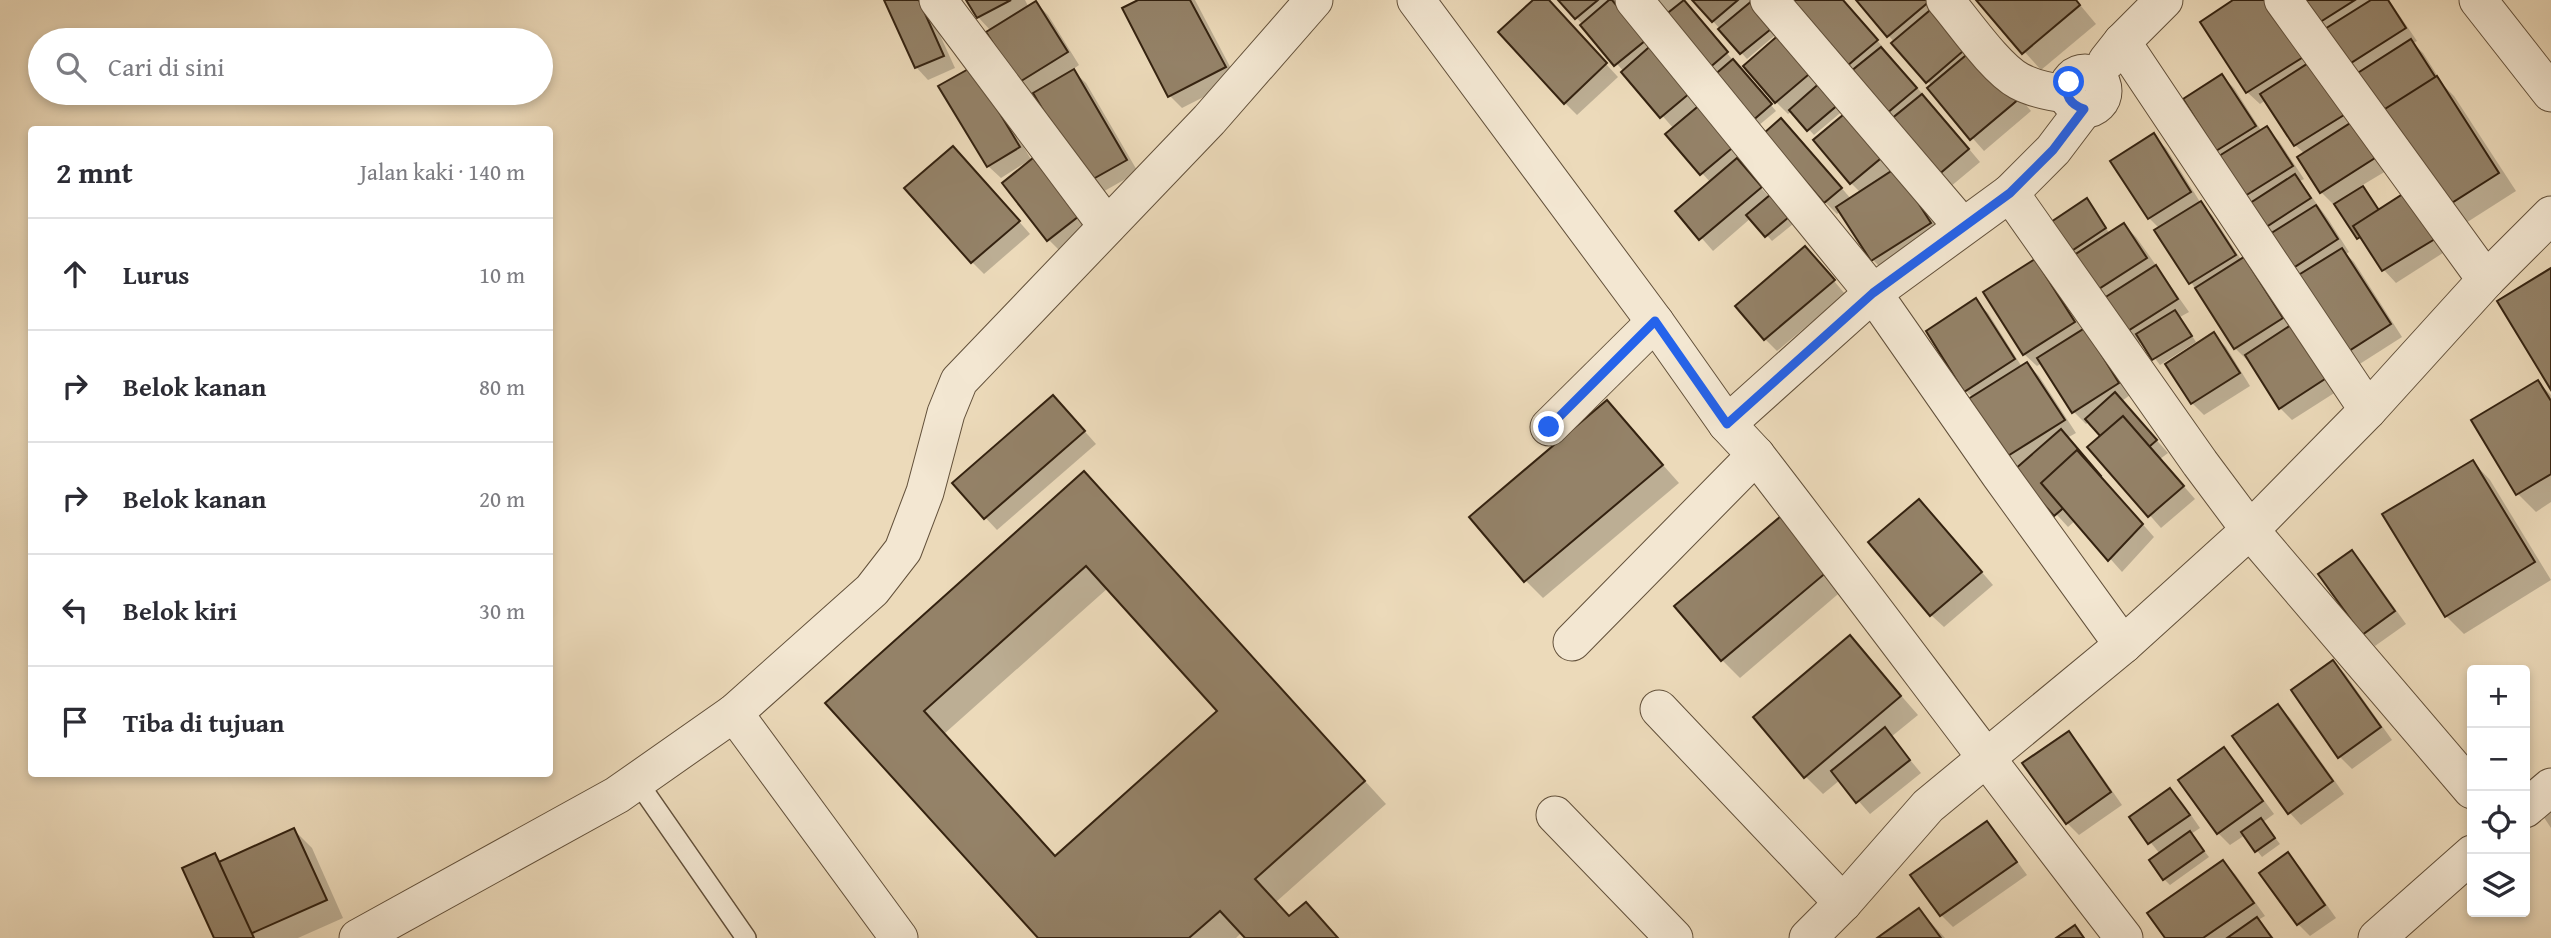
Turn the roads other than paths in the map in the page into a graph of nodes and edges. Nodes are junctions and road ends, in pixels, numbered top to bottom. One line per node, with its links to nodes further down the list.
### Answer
1 (938, 0): 15 (street)
2 (1314, 0): 15 (street)
3 (1416, 0): 19 (street)
4 (1634, 0): 18 (street)
5 (1769, 0): 16 (street)
6 (1945, 0): 11 (street)
7 (2164, 0): 10 (street)
8 (2283, 0): 17 (street)
9 (2478, 0): 12 (street)
10 (2122, 42): 11 (street); 20 (street)
11 (2082, 93): 13 (street)
12 (2551, 93)
13 (2010, 193): 16 (street); 24 (street)
14 (2548, 224): 17 (street)
15 (1107, 226): 28 (street)
16 (1962, 226): 18 (street)
17 (2486, 280): 20 (street)
18 (1873, 293): 21 (street); 26 (street)
19 (1655, 321): 21 (street); 22 (street)
20 (2368, 410): 24 (street)
21 (1727, 424): 23 (street)
22 (1549, 427)
23 (1756, 455): 25 (street); 29 (street)
24 (2250, 530): 26 (street); 31 (street)
25 (1572, 642)
26 (2123, 645): 29 (street)
27 (1659, 709): 36 (street)
28 (734, 713): 30 (street); 39 (street)
29 (1986, 760): 36 (street); 42 (street)
30 (637, 781): 37 (street); 38 (lane)
31 (2467, 784)
32 (2551, 787): 33 (street)
33 (2530, 805)
34 (1555, 816): 40 (street)
35 (2467, 858): 43 (street)
36 (1843, 903): 41 (street)
37 (358, 938)
38 (746, 938)
39 (899, 938)
40 (1674, 938)
41 (1808, 938)
42 (2124, 938)
43 (2377, 938)

